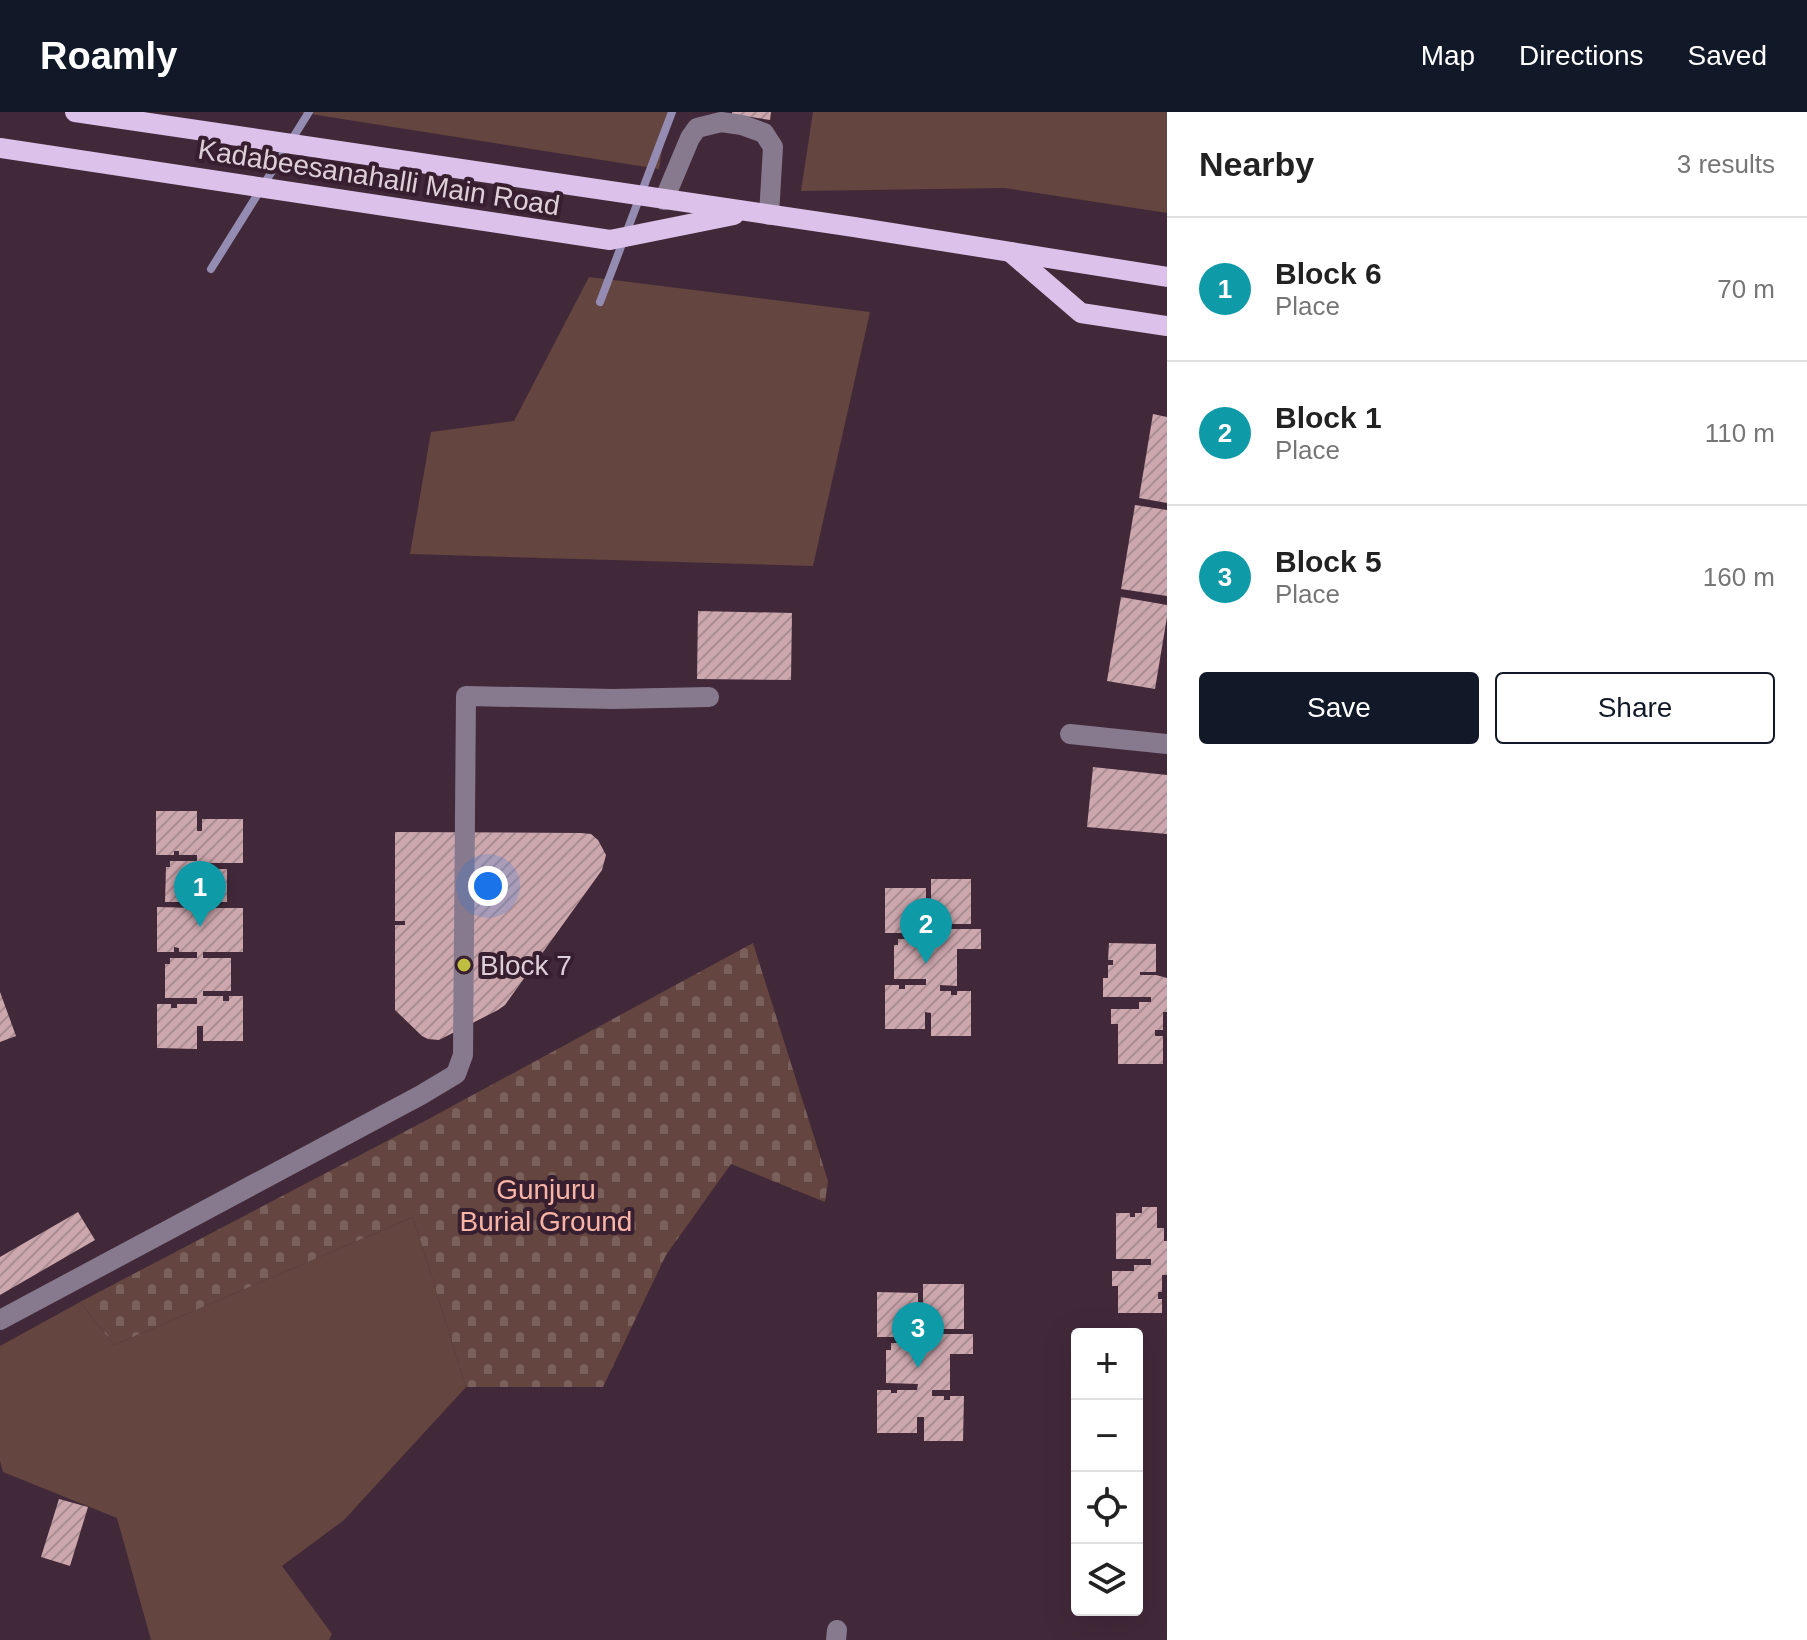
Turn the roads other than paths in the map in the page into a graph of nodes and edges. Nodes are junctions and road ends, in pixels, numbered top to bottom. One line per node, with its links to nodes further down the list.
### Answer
1 (75, 112): 3 (main road, Kadabeesanahalli Main Road)
2 (0, 148): 4 (main road, Kadabeesanahalli Main Road)
3 (664, 200): 4 (main road, Kadabeesanahalli Main Road); 4 (street)
4 (759, 214): 5 (main road, Kadabeesanahalli Main Road)
5 (1010, 252): 6 (main road, Kadabeesanahalli Main Road); 7 (main road)
6 (1167, 277)
7 (1167, 326)
8 (709, 697): 11 (street)
9 (1070, 734): 10 (street)
10 (1167, 744)
11 (0, 1320)

